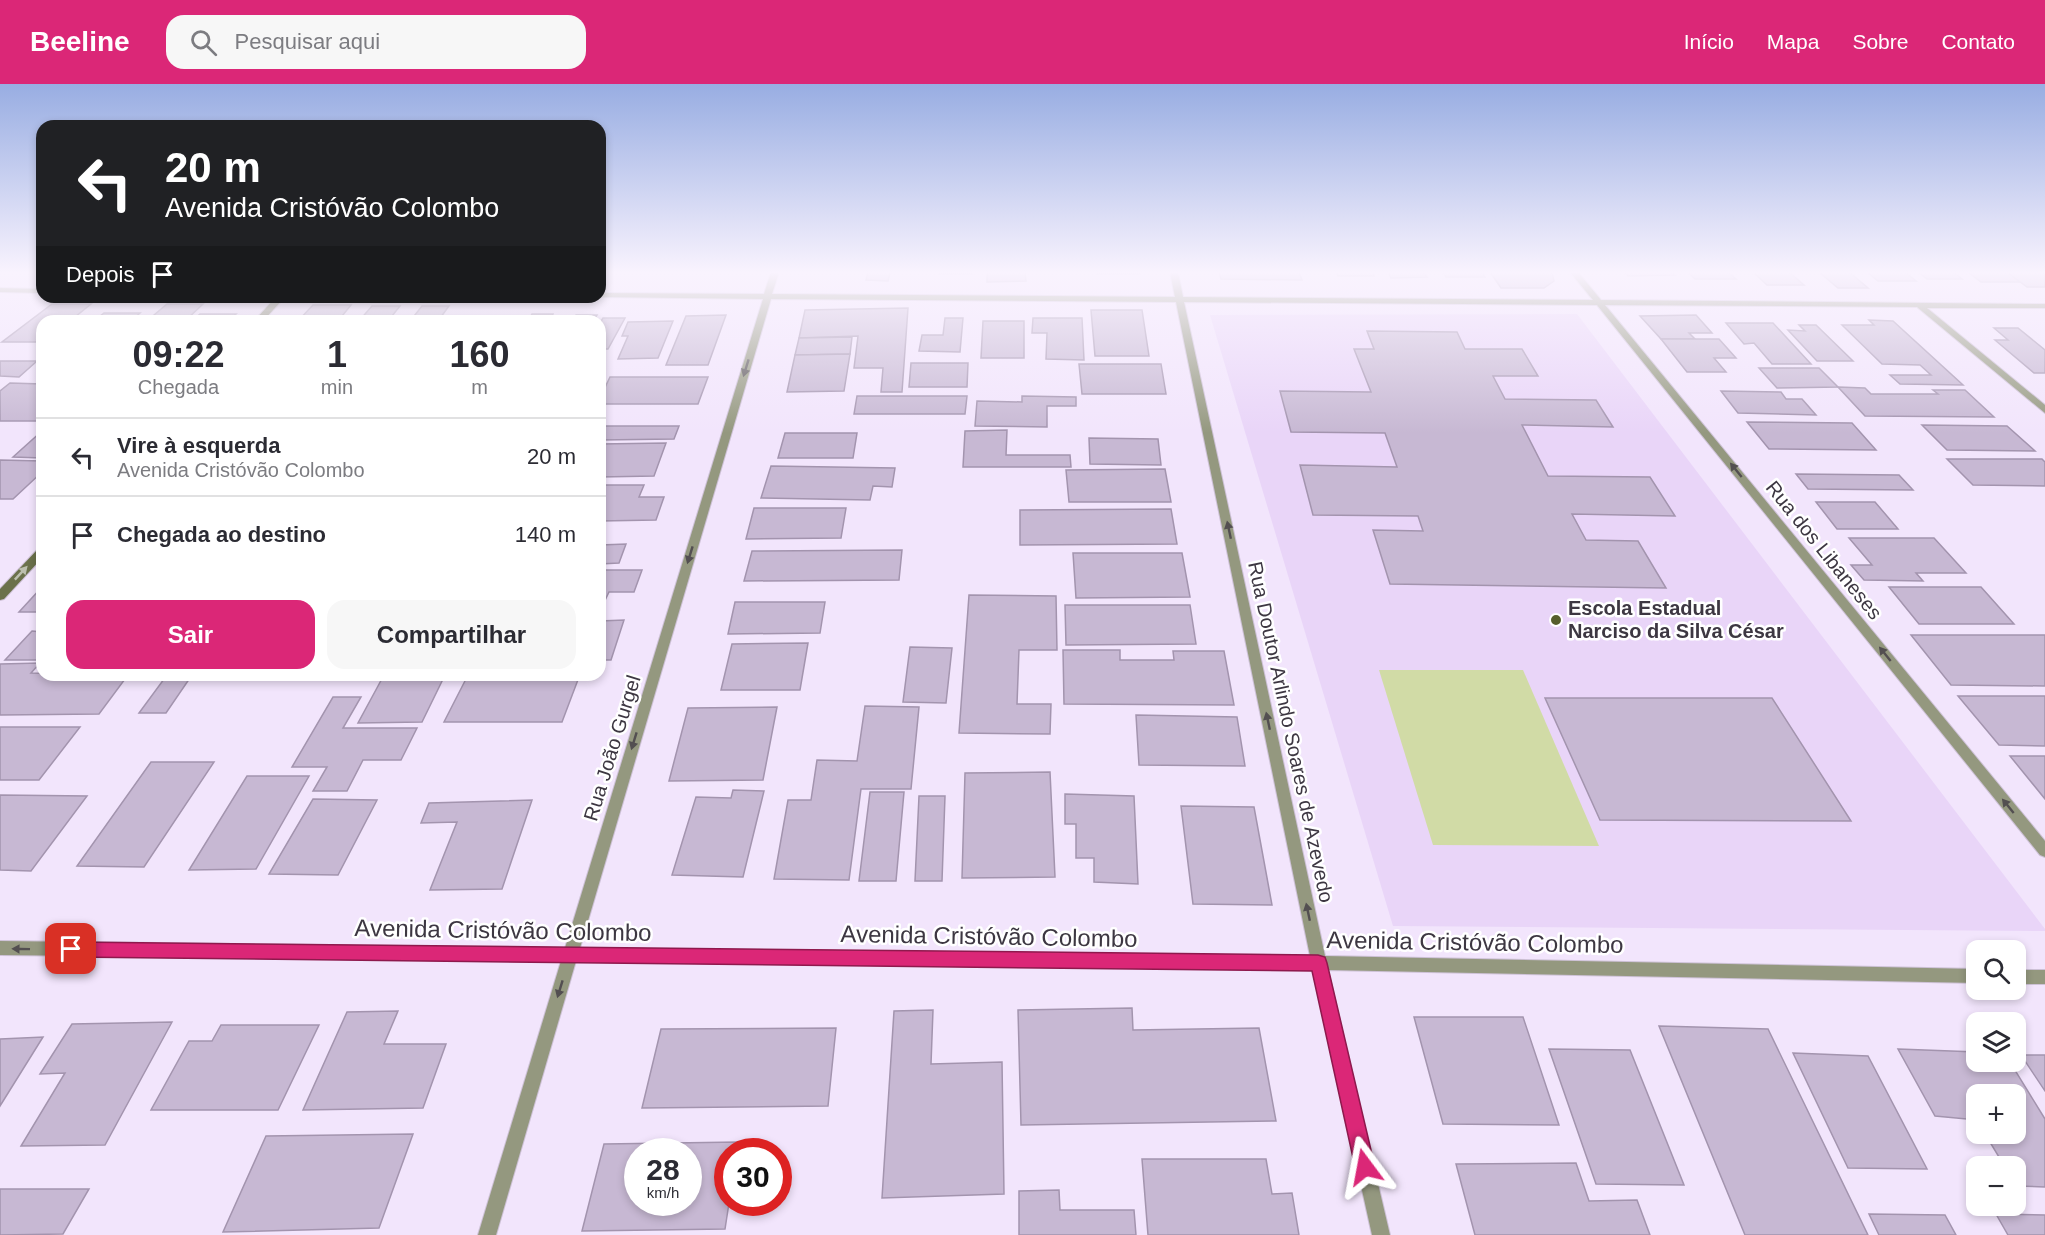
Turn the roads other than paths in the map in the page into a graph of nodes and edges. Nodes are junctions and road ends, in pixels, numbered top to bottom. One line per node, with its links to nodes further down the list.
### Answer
1 (758, 326): 10 (street, Rua João Gurgel, one-way to 10)
2 (1186, 326): 11 (street, Rua Doutor Arlindo Soares de Azevedo, one-way to 2)
3 (1618, 326): 8 (street, Rua dos Libaneses, one-way to 3)
4 (1944, 326): 5 (street)
5 (2045, 410)
6 (36, 557): 7 (street, one-way to 6)
7 (0, 596)
8 (2045, 851)
9 (0, 948): 10 (street, Avenida Cristóvão Colombo, one-way to 9)
10 (570, 955): 11 (street, Avenida Cristóvão Colombo); 15 (street, Rua João Gurgel, one-way to 15)
11 (1318, 963): 12 (street, Avenida Cristóvão Colombo); 16 (street, Rua Doutor Arlindo Soares de Azevedo)
12 (1966, 976)
13 (2026, 977): 14 (street)
14 (2045, 977)
15 (487, 1235)
16 (1381, 1235)

